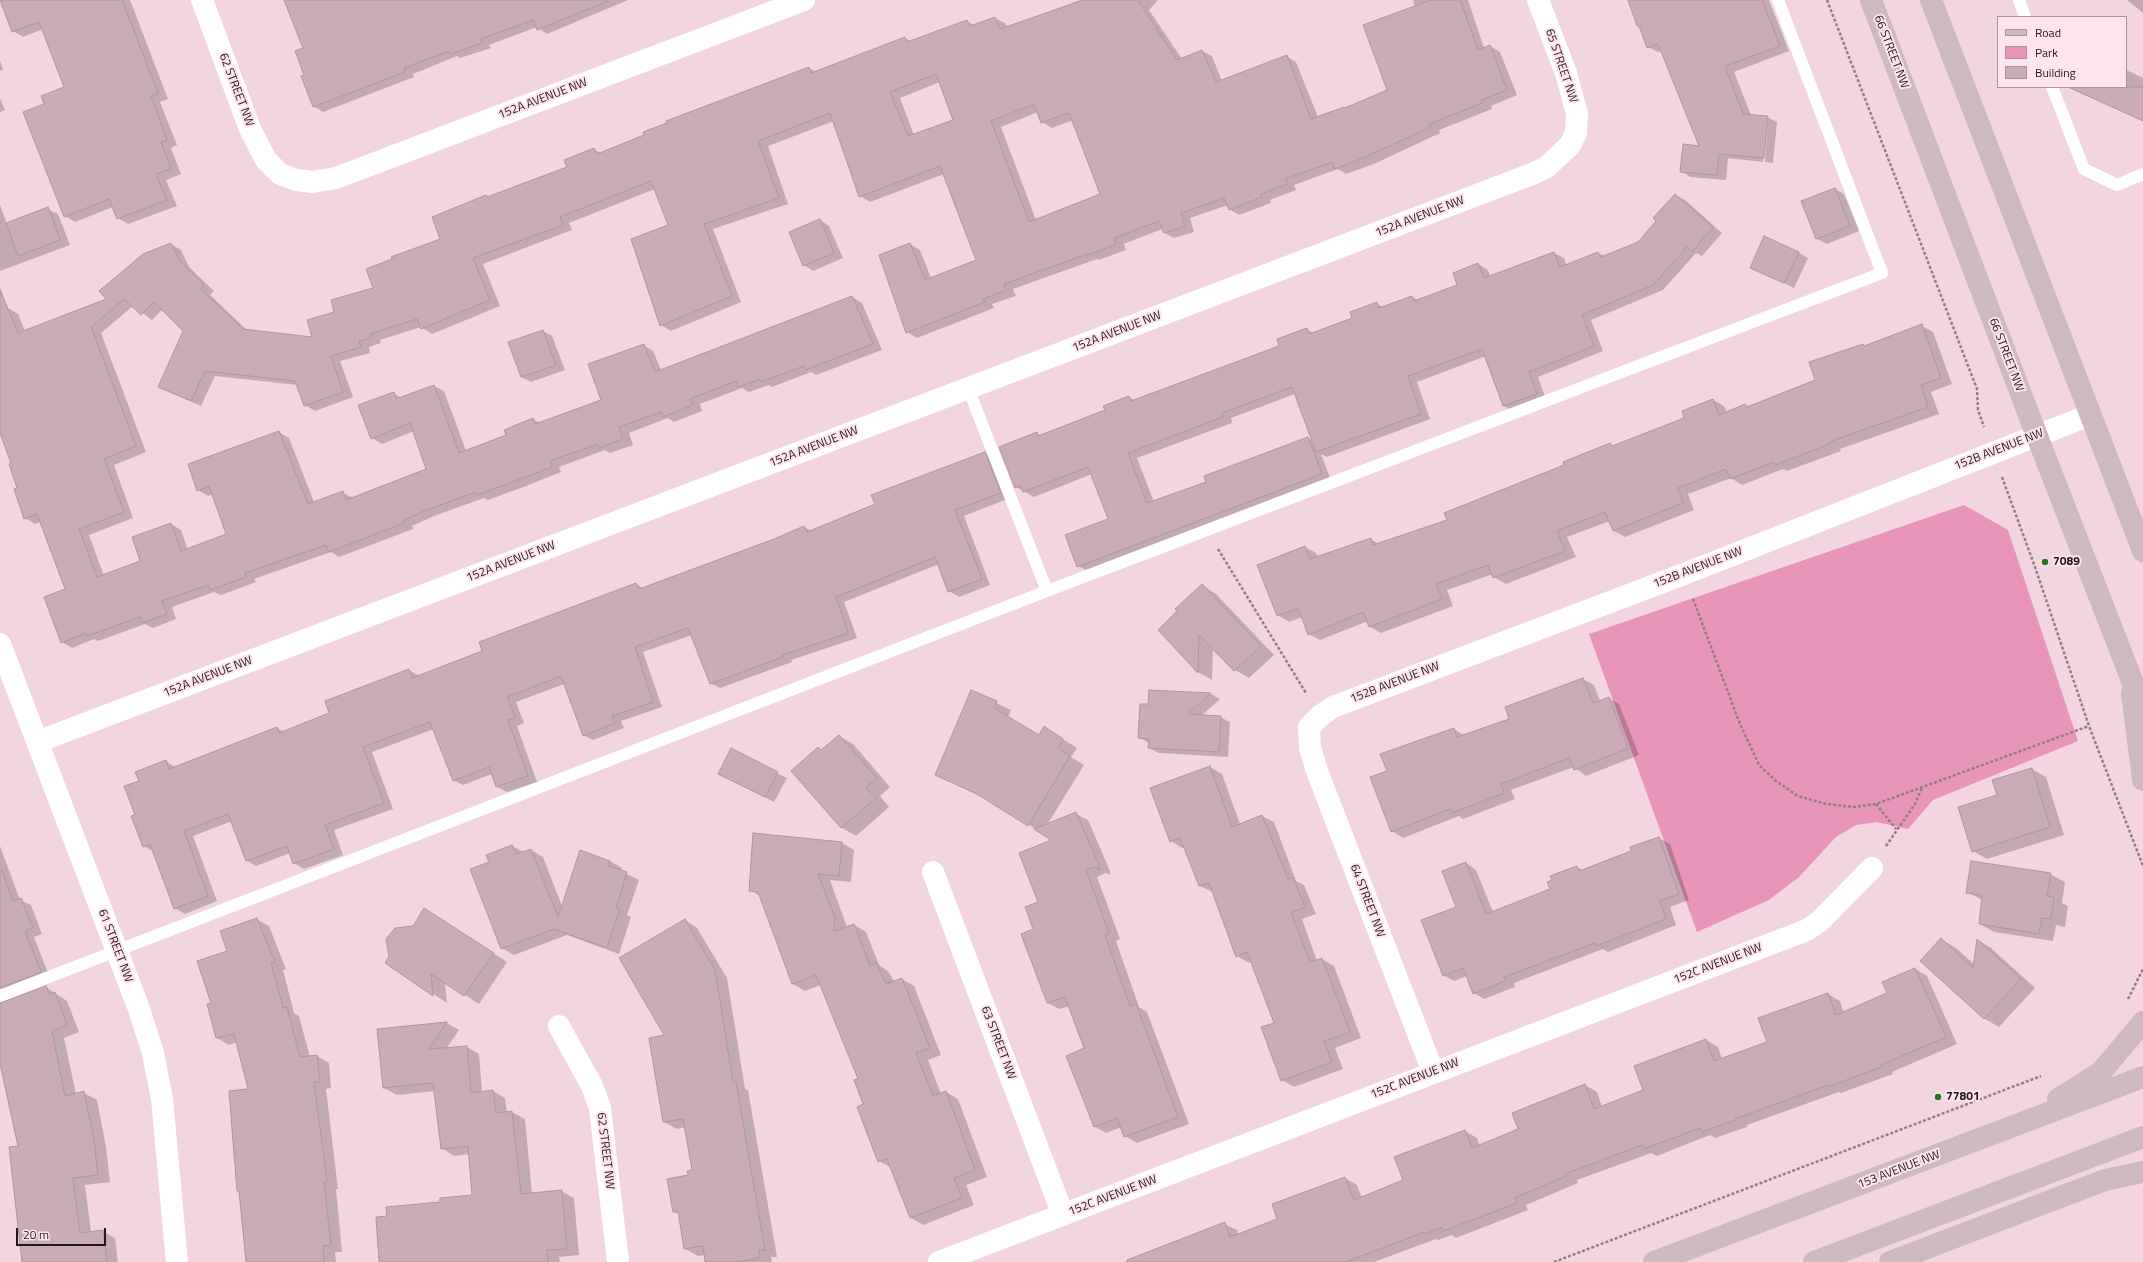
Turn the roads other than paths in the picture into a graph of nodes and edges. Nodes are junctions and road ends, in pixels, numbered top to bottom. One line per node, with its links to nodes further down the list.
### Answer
1 (202, 0): 11 (street, 62 STREET NW)
2 (804, 0): 11 (street, 152A AVENUE NW)
3 (1538, 0): 10 (street, 65 STREET NW)
4 (1778, 0): 17 (lane)
5 (1871, 0): 15 (main road, 66 STREET NW)
6 (1932, 0): 14 (main road)
7 (2019, 0): 8 (lane)
8 (2025, 16)
9 (2052, 88): 12 (lane)
10 (1576, 133): 13 (street, 152A AVENUE NW)
11 (280, 174)
12 (2143, 174)
13 (968, 388): 17 (lane); 22 (street, 152A AVENUE NW)
14 (2090, 415): 15 (street, 152B AVENUE NW); 16 (main road)
15 (2037, 436): 19 (main road, 66 STREET NW); 21 (street, 152B AVENUE NW)
16 (2143, 551)
17 (1047, 591): 26 (lane)
18 (0, 644): 22 (street, 61 STREET NW)
19 (2129, 674): 20 (main road, 66 STREET NW); 23 (main road)
20 (2143, 709)
21 (1315, 722): 30 (street, 64 STREET NW)
22 (37, 742): 26 (street, 61 STREET NW)
23 (2143, 780)
24 (1872, 868): 30 (street, 152C AVENUE NW)
25 (933, 872): 35 (street, 63 STREET NW)
26 (117, 952): 27 (lane); 36 (street, 61 STREET NW)
27 (0, 996)
28 (2143, 1022): 32 (main road)
29 (559, 1026): 37 (street, 62 STREET NW)
30 (1433, 1072): 35 (street, 152C AVENUE NW)
31 (2143, 1077): 32 (main road, 153 AVENUE NW)
32 (2019, 1124): 39 (main road, 153 AVENUE NW)
33 (2143, 1137): 40 (main road)
34 (2143, 1172): 41 (main road)
35 (1063, 1215): 38 (street, 152C AVENUE NW)
36 (177, 1262)
37 (618, 1262)
38 (939, 1262)
39 (1654, 1262)
40 (1814, 1262)
41 (1890, 1262)

